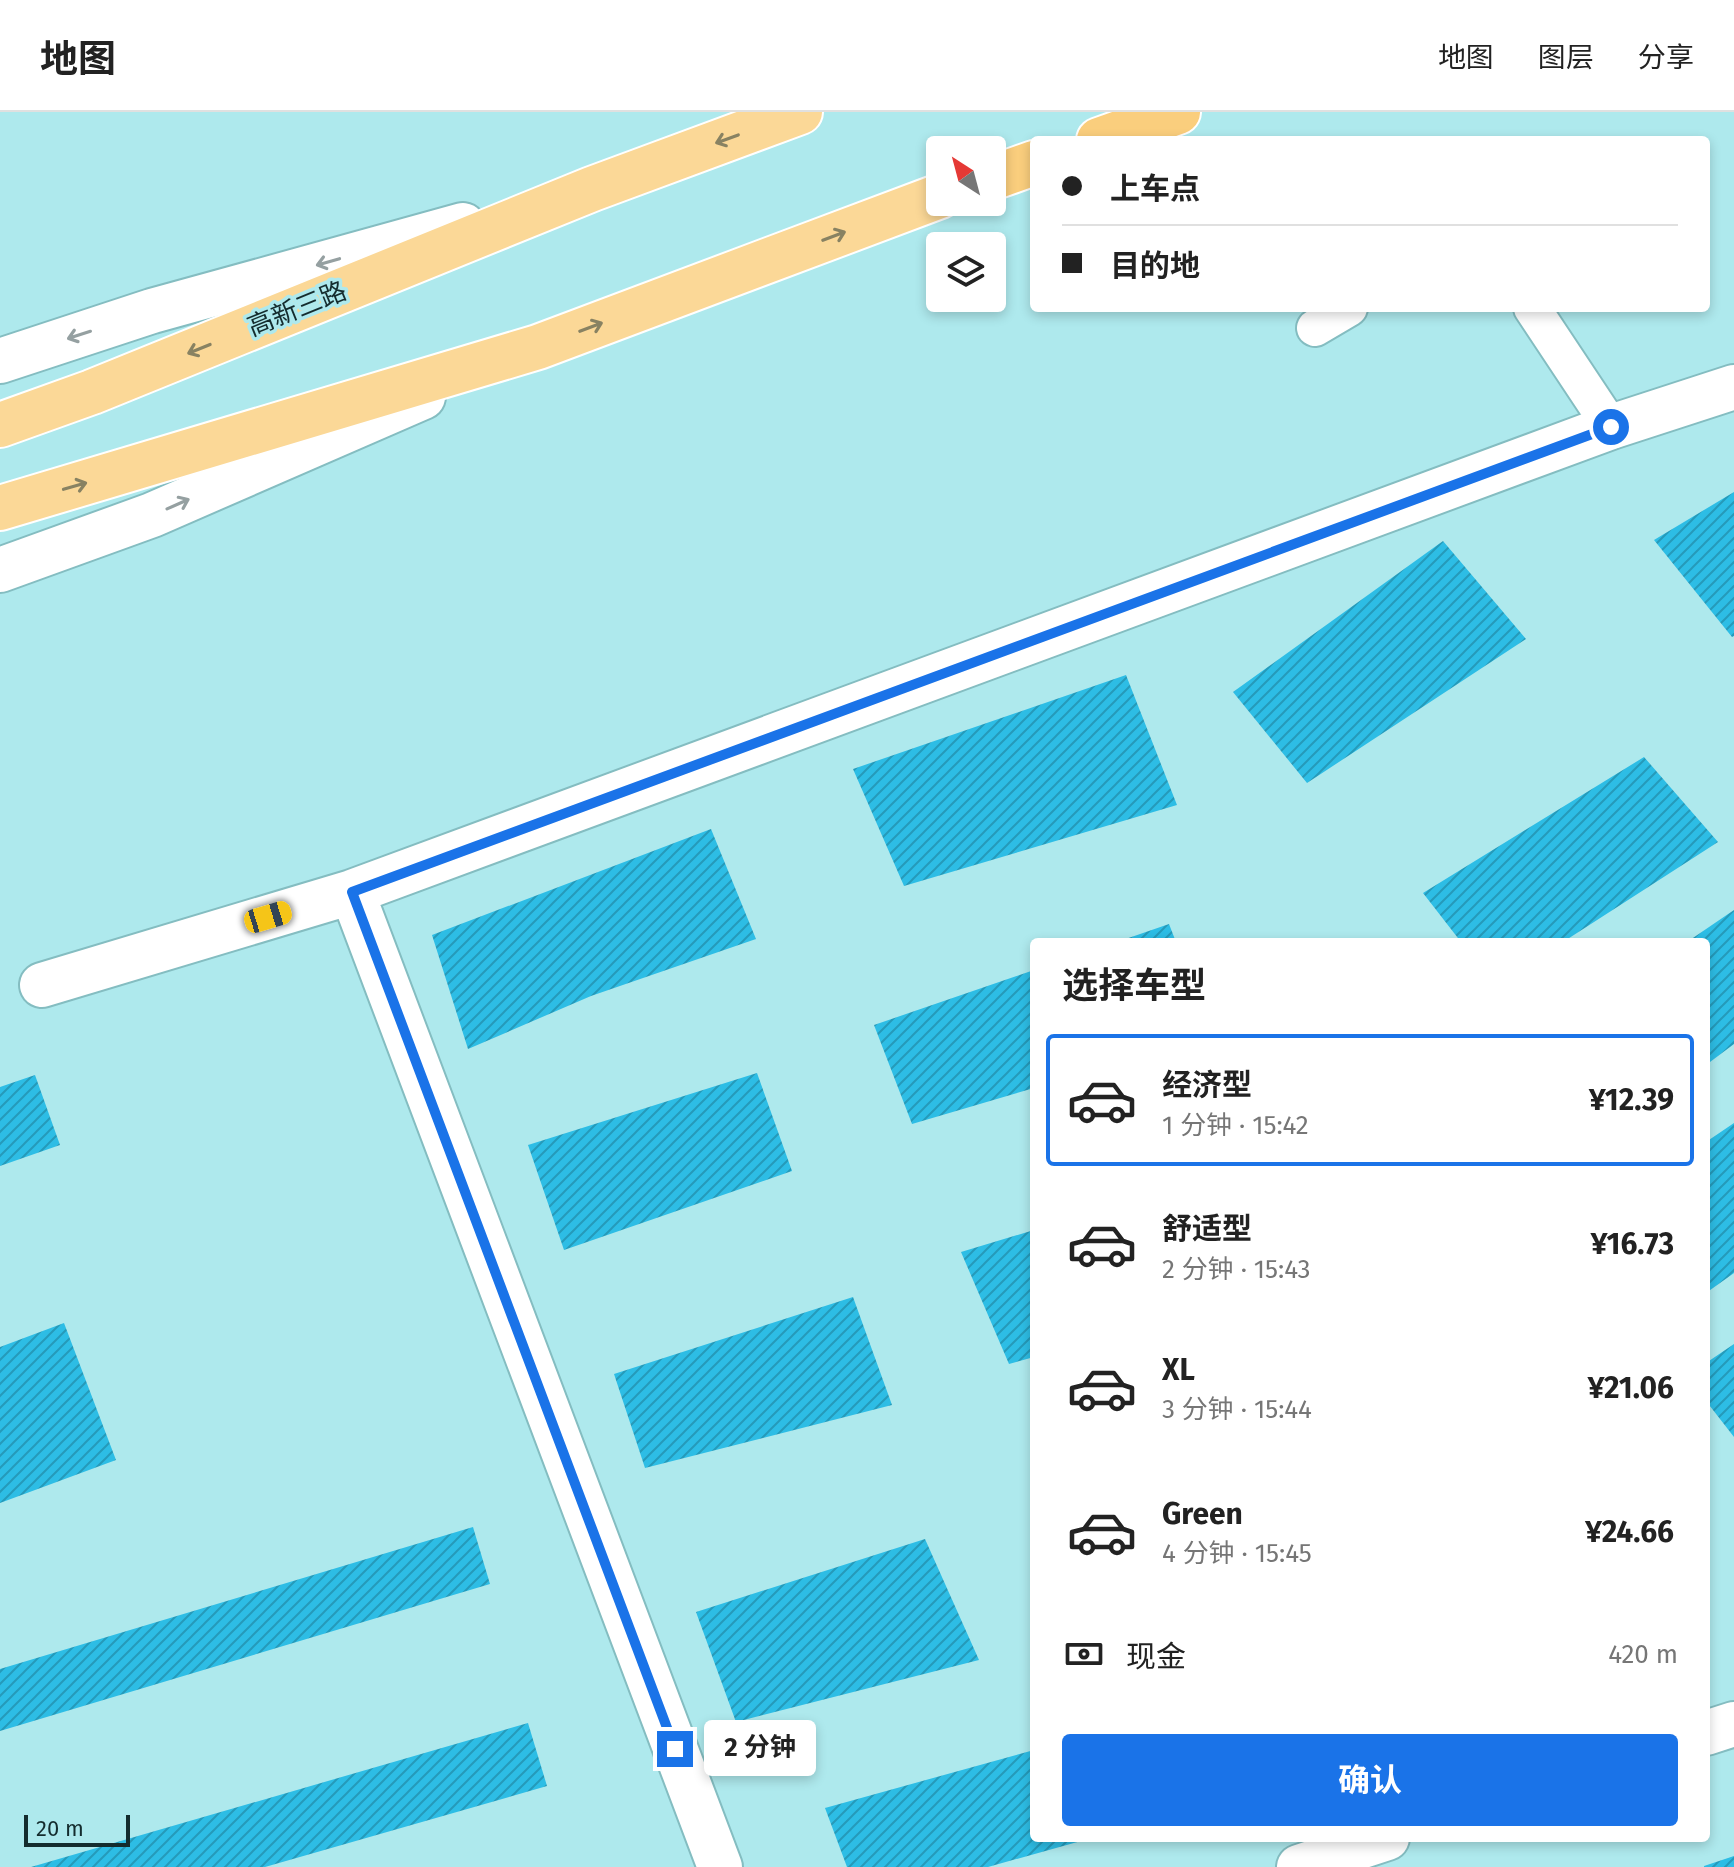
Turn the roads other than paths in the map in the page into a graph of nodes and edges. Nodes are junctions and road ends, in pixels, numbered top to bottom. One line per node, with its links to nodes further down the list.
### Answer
1 (800, 112): 6 (highway, 高新三路, one-way to 6)
2 (1178, 112): 3 (highway)
3 (1110, 136)
4 (1030, 164): 5 (highway)
5 (1006, 173)
6 (592, 189): 12 (street, 高新三路, one-way to 12); 14 (highway, 高新三路, one-way to 14)
7 (926, 201): 11 (highway, one-way to 7)
8 (1342, 312): 10 (street)
9 (1535, 312): 15 (street)
10 (1315, 328)
11 (538, 347): 16 (highway, one-way to 11); 17 (street, one-way to 11)
12 (0, 361)
13 (1734, 387): 15 (street)
14 (0, 425)
15 (1611, 427): 18 (street)
16 (0, 508)
17 (0, 570)
18 (352, 892): 19 (street); 23 (street)
19 (42, 985)
20 (1734, 1724): 21 (street)
21 (1710, 1732)
22 (1375, 1842): 24 (street)
23 (720, 1867)
24 (1299, 1867)

